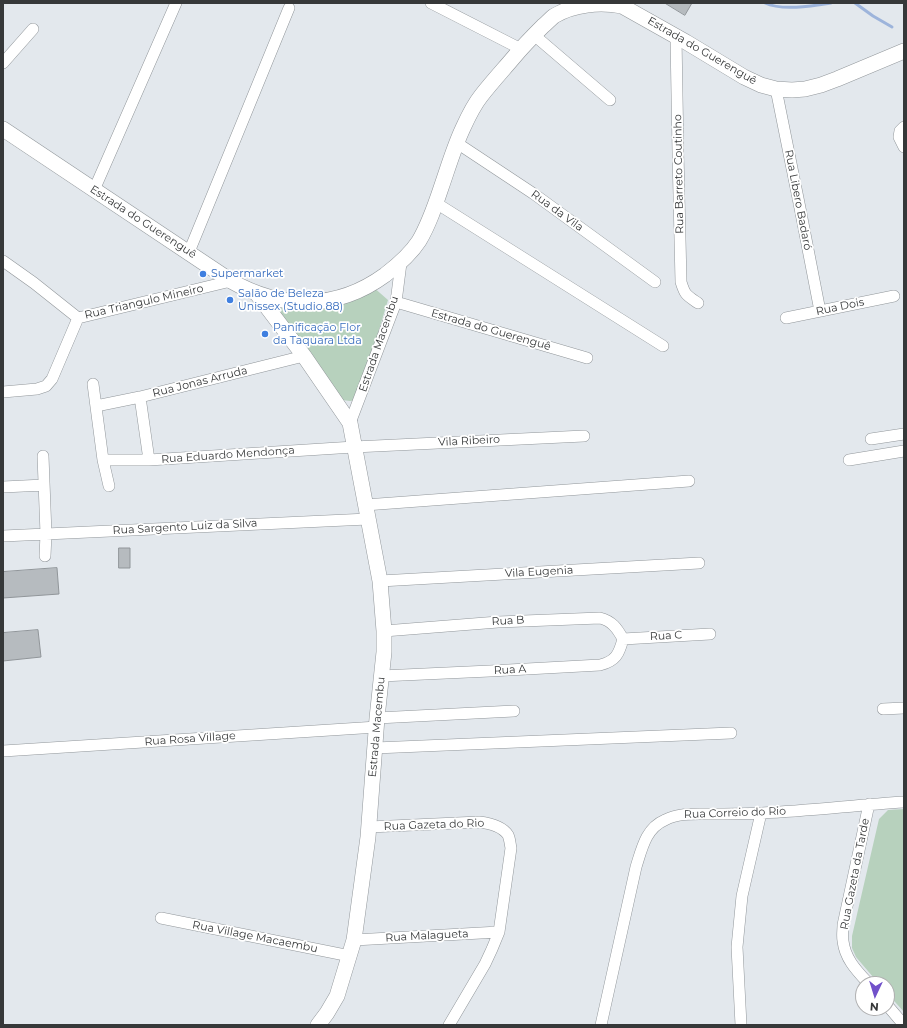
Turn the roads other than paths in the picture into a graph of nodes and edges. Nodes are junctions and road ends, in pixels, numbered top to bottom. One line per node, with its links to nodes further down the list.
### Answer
1 (176, 3): 20 (street)
2 (431, 3): 11 (street)
3 (562, 3): 7 (street)
4 (582, 4): 5 (main road, Estrada do Guerenguê); 7 (main road, Estrada do Guerenguê)
5 (620, 4): 10 (main road, Estrada do Guerenguê)
6 (290, 8): 22 (street)
7 (554, 17): 9 (main road, Estrada do Guerenguê)
8 (33, 29): 13 (street)
9 (534, 35): 11 (main road, Estrada do Guerenguê); 15 (street)
10 (676, 37): 14 (main road, Estrada do Guerenguê); 30 (street, Rua Barreto Coutinho)
11 (521, 49): 18 (main road, Estrada do Guerenguê)
12 (904, 51): 14 (main road, Estrada do Guerenguê)
13 (3, 63)
14 (776, 89): 31 (street, Rua Libero Badaró)
15 (610, 100)
16 (3, 129): 20 (main road, Estrada do Guerenguê)
17 (902, 129): 19 (street)
18 (457, 143): 21 (main road, Estrada do Guerenguê); 26 (street, Rua da Vila)
19 (904, 146)
20 (94, 190): 22 (main road, Estrada do Guerenguê)
21 (436, 203): 24 (main road, Estrada do Guerenguê); 34 (street)
22 (189, 252): 25 (main road, Estrada do Guerenguê)
23 (3, 261): 32 (street, Rua Triangulo Mineiro)
24 (401, 263): 27 (main road, Estrada do Guerenguê); 29 (street, Estrada Macembu)
25 (232, 281): 27 (main road, Estrada do Guerenguê); 32 (street, Rua Triangulo Mineiro)
26 (655, 282)
27 (257, 294): 35 (main road, Estrada Macembu)
28 (894, 296): 31 (street, Rua Dois)
29 (396, 302): 36 (street, Estrada do Guerenguê); 41 (street, Estrada Macembu)
30 (698, 303)
31 (820, 311): 33 (street, Rua Dois)
32 (78, 318): 38 (street)
33 (786, 318)
34 (663, 346)
35 (304, 356): 39 (street, Rua Jonas Arruda); 41 (main road, Estrada Macembu)
36 (587, 358)
37 (93, 384): 40 (street)
38 (3, 392)
39 (140, 397): 40 (street, Rua Jonas Arruda); 49 (street)
40 (96, 406): 48 (street)
41 (350, 423): 45 (main road, Estrada Macembu)
42 (904, 434): 44 (street)
43 (584, 436): 45 (street, Vila Ribeiro)
44 (871, 439)
45 (354, 447): 49 (street, Rua Eduardo Mendonça); 55 (main road, Estrada Macembu)
46 (904, 451): 50 (street)
47 (43, 456): 52 (street)
48 (103, 460): 49 (street, Rua Eduardo Mendonça); 53 (street)
49 (149, 460)
50 (848, 460)
51 (689, 481): 55 (street, Rua Sargento Luiz da Silva)
52 (44, 485): 54 (street); 56 (street)
53 (109, 486)
54 (3, 488)
55 (367, 512): 56 (street, Rua Sargento Luiz da Silva); 60 (main road, Estrada Macembu)
56 (46, 534): 57 (street, Rua Sargento Luiz da Silva); 58 (street)
57 (3, 536)
58 (45, 556)
59 (699, 563): 60 (street, Vila Eugenia)
60 (380, 581): 61 (main road, Estrada Macembu)
61 (384, 631): 63 (street, Rua B); 64 (main road, Estrada Macembu)
62 (710, 634): 63 (street, Rua C)
63 (623, 639): 64 (street, Rua A)
64 (381, 676): 68 (main road, Estrada Macembu)
65 (904, 708): 66 (street)
66 (883, 709)
67 (514, 711): 68 (street, Rua Rosa Village)
68 (377, 723): 70 (main road, Estrada Macembu); 71 (street, Rua Rosa Village)
69 (731, 733): 70 (street)
70 (375, 748): 75 (main road, Estrada Macembu)
71 (3, 751)
72 (904, 802): 73 (street, Rua Correio do Rio)
73 (869, 804): 74 (street, Rua Correio do Rio); 80 (street, Rua Gazeta da Tarde)
74 (761, 814): 84 (street, Rua Correio do Rio); 85 (street)
75 (369, 827): 77 (street, Rua Gazeta do Rio); 78 (main road, Estrada Macembu)
76 (161, 918): 79 (street, Rua Village Macaembu)
77 (499, 932): 78 (street, Rua Malagueta); 83 (street, Rua Gazeta do Rio)
78 (354, 940): 79 (main road, Estrada Macembu)
79 (350, 956): 82 (main road, Estrada Macembu)
80 (861, 976)
81 (895, 1014): 86 (street)
82 (318, 1025)
83 (449, 1025)
84 (601, 1025)
85 (741, 1025)
86 (904, 1025)

